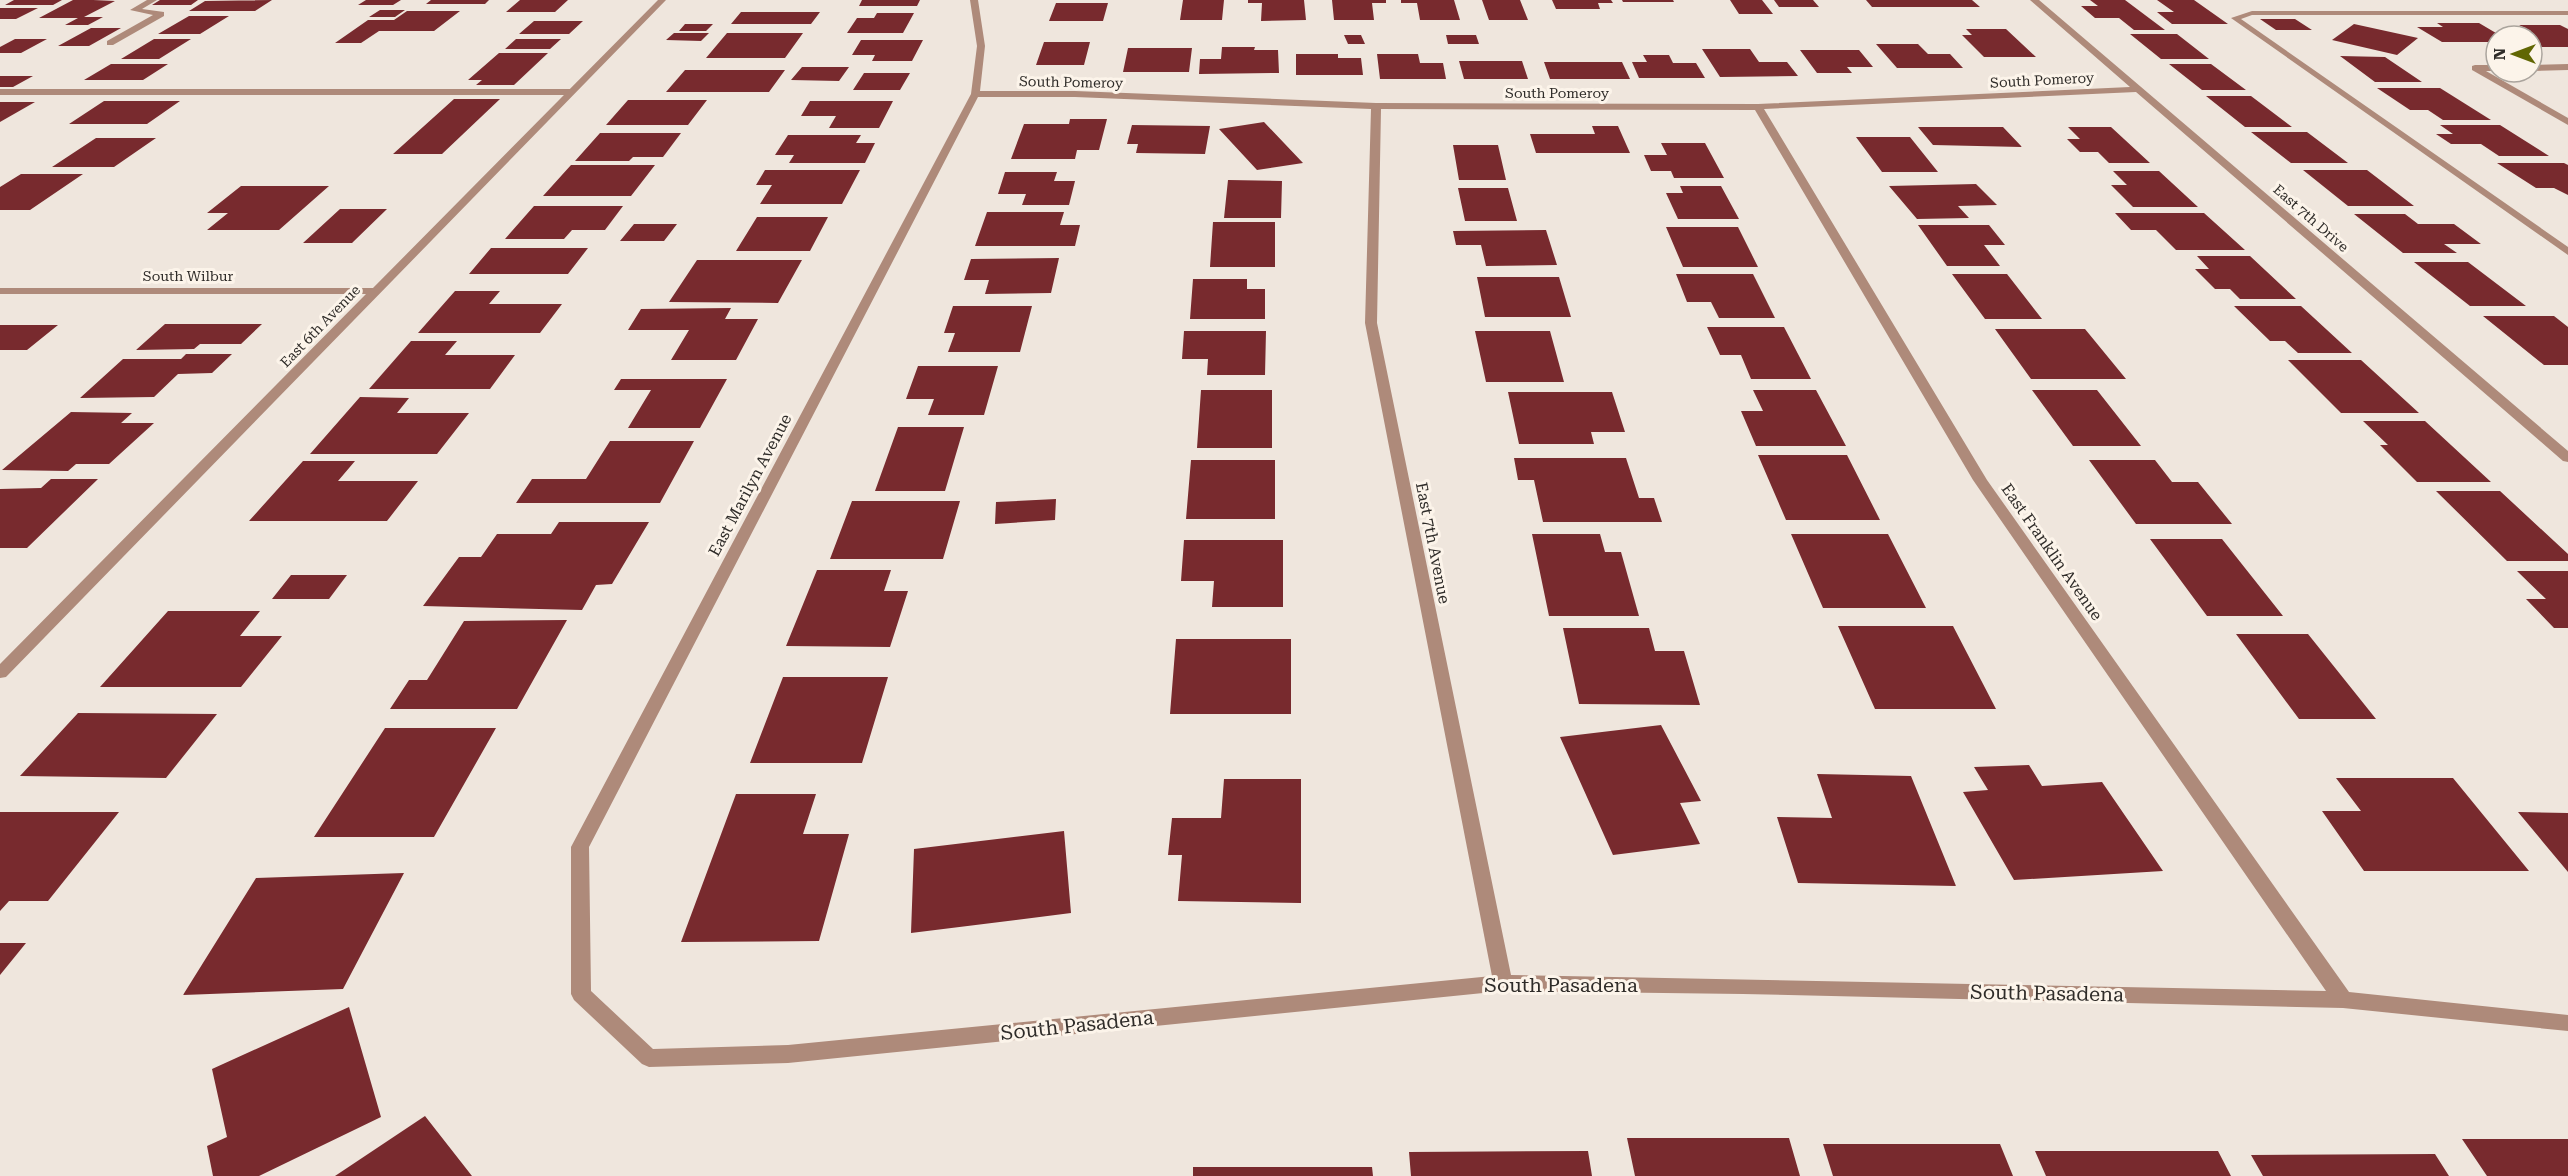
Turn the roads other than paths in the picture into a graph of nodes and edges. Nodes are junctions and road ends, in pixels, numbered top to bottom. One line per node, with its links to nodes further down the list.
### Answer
1 (153, 0): 6 (street)
2 (662, 0): 14 (street, East 6th Avenue)
3 (974, 0): 15 (street, East Marilyn Avenue)
4 (2034, 0): 12 (street, East 7th Drive)
5 (2568, 13): 19 (street)
6 (110, 43)
7 (2484, 68): 10 (street)
8 (2544, 68): 9 (street)
9 (2568, 68)
10 (2484, 73)
11 (2503, 84): 18 (street)
12 (2139, 89): 17 (street, South Pomeroy); 22 (street, East 7th Drive)
13 (0, 92): 14 (street)
14 (571, 92): 21 (street, East 6th Avenue)
15 (975, 94): 16 (street, South Pomeroy); 25 (street, East Marilyn Avenue)
16 (1376, 106): 17 (street, South Pomeroy); 24 (street, East 7th Avenue)
17 (1758, 107): 26 (street, East Franklin Avenue)
18 (2568, 122)
19 (2568, 252)
20 (0, 291): 21 (street, South Wilbur)
21 (375, 291): 23 (street, East 6th Avenue)
22 (2568, 458)
23 (0, 673)
24 (1503, 983): 25 (street, South Pasadena); 26 (street, South Pasadena)
25 (581, 994)
26 (2343, 1000): 27 (street, South Pasadena)
27 (2568, 1023)

